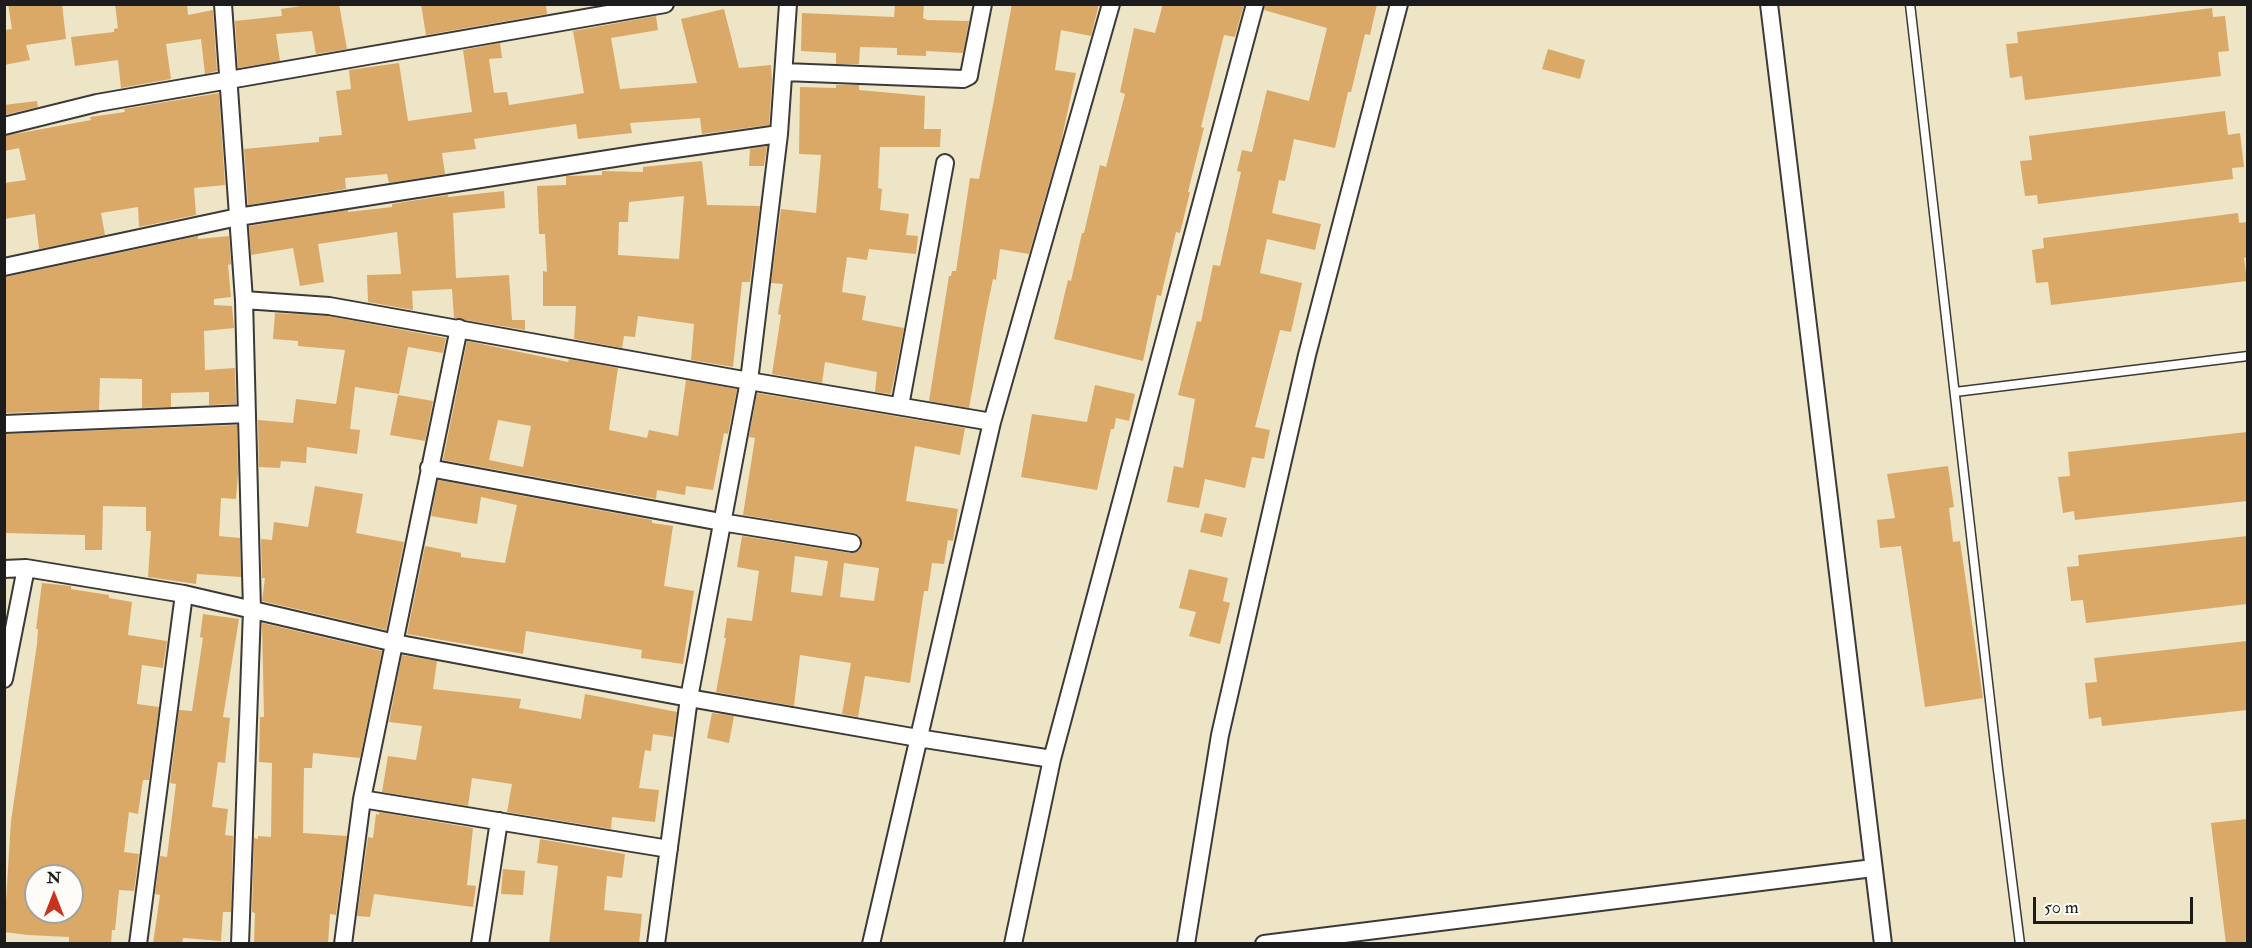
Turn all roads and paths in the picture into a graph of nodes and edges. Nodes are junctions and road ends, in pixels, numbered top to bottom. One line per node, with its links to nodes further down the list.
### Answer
1 (223, 4): 11 (street)
2 (665, 4): 11 (street)
3 (788, 4): 10 (street)
4 (983, 4): 10 (street)
5 (1111, 4): 24 (street)
6 (1255, 4): 37 (street)
7 (1399, 4): 49 (street)
8 (1769, 4): 41 (street)
9 (1910, 4): 21 (lane)
10 (784, 72): 13 (street)
11 (229, 81): 12 (street); 15 (street)
12 (4, 126)
13 (780, 134): 15 (street); 20 (street)
14 (945, 163): 22 (street)
15 (238, 217): 16 (street); 17 (street)
16 (4, 267)
17 (244, 300): 18 (street); 23 (street)
18 (459, 328): 20 (street); 26 (street)
19 (2247, 356): 21 (lane)
20 (749, 381): 22 (street); 27 (street)
21 (1955, 392): 52 (lane)
22 (900, 406): 24 (street)
23 (248, 414): 25 (street); 32 (street)
24 (992, 422): 36 (street)
25 (4, 424)
26 (429, 468): 27 (street); 33 (street)
27 (721, 522): 28 (street); 35 (street)
28 (852, 543)
29 (4, 568): 30 (street)
30 (26, 568): 31 (street); 34 (street)
31 (184, 594): 32 (street); 42 (street)
32 (252, 610): 33 (street); 43 (street)
33 (395, 643): 35 (street); 38 (street)
34 (4, 679)
35 (689, 698): 36 (street); 40 (street)
36 (918, 738): 37 (street); 47 (street)
37 (1052, 759): 48 (street)
38 (362, 799): 39 (street); 44 (street)
39 (499, 821): 40 (street); 45 (street)
40 (669, 849): 46 (street)
41 (1873, 868): 50 (street); 51 (street)
42 (138, 944)
43 (240, 944)
44 (343, 944)
45 (480, 944)
46 (656, 944)
47 (871, 944)
48 (1013, 944)
49 (1186, 944)
50 (1264, 944)
51 (1883, 944)
52 (2020, 944)

